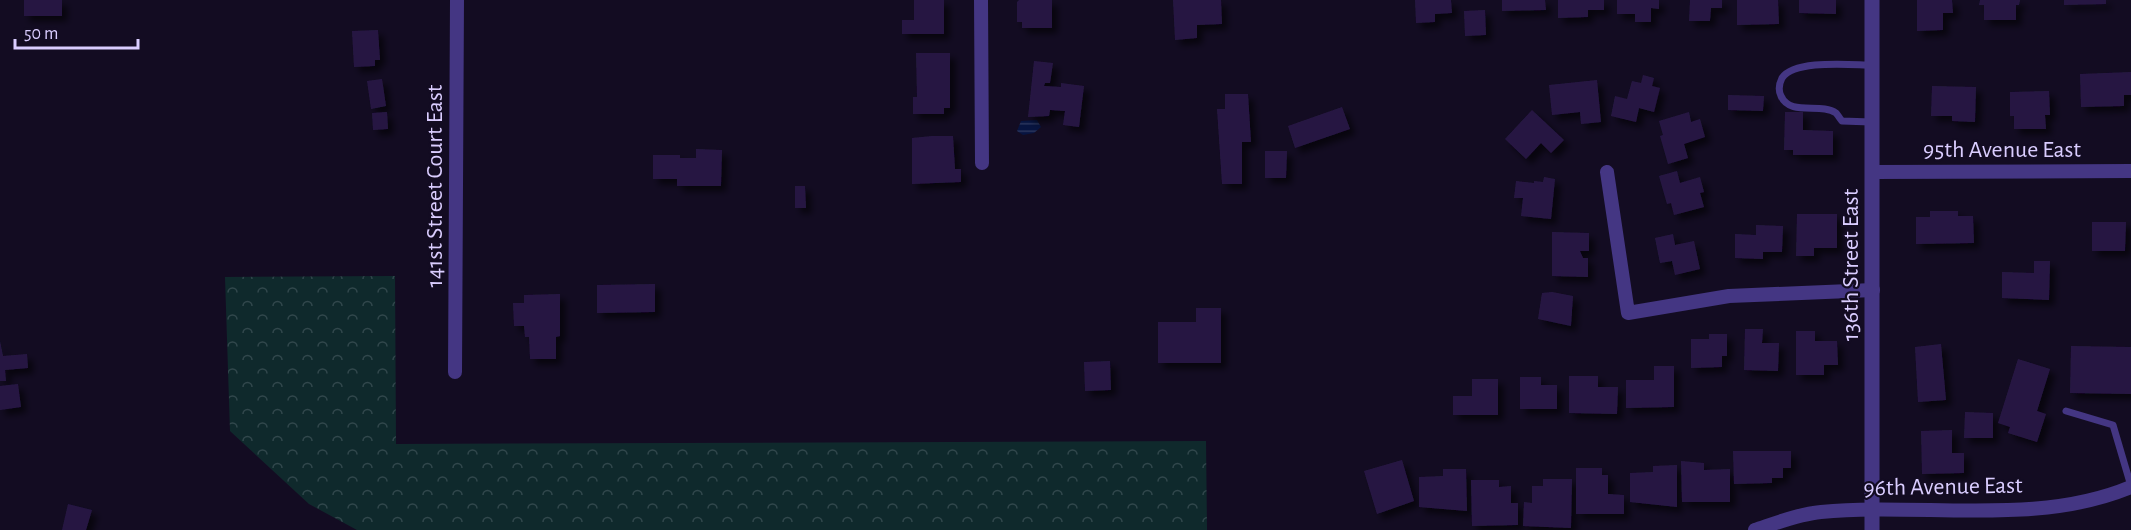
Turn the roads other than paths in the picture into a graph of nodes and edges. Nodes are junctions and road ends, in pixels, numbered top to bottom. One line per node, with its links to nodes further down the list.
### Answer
1 (458, 0): 11 (street, 141st Street Court East)
2 (981, 0): 6 (street)
3 (1872, 0): 4 (street, 136th Street East)
4 (1873, 65): 5 (street, 136th Street East); 5 (lane)
5 (1873, 122): 7 (street, 136th Street East)
6 (982, 163)
7 (1873, 171): 8 (street, 95th Avenue East); 10 (street, 136th Street East)
8 (2131, 171)
9 (1607, 172): 10 (street)
10 (1873, 290): 14 (street, 136th Street East)
11 (455, 372)
12 (2066, 411): 13 (lane)
13 (2131, 487): 14 (street, 96th Avenue East)
14 (1872, 511): 15 (street, 96th Avenue East); 16 (street, 136th Street East)
15 (1755, 530)
16 (1872, 530)

